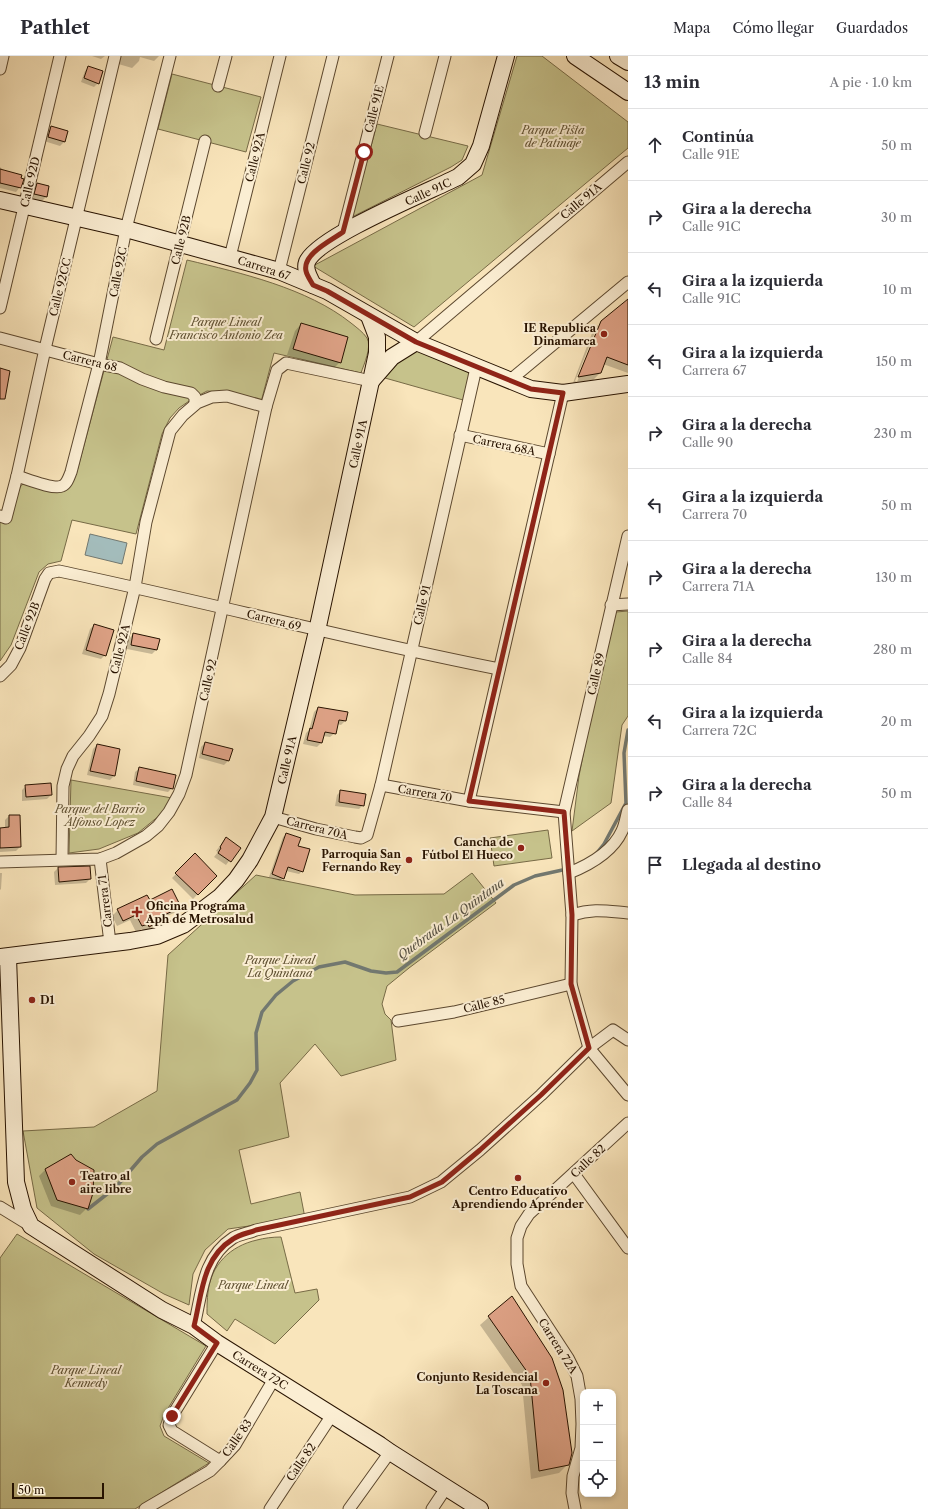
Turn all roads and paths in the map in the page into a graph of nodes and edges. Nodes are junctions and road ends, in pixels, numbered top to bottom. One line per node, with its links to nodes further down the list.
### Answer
1 (3, 56): 14 (street)
2 (60, 56): 21 (street, Calle 92D)
3 (115, 56): 22 (street, Calle 92CC)
4 (170, 56): 23 (street, Calle 92C)
5 (226, 56): 15 (street)
6 (280, 56): 26 (street, Calle 92A)
7 (333, 56): 27 (street, Calle 92)
8 (388, 56): 24 (street, Calle 91E)
9 (445, 56): 17 (street)
10 (506, 56): 24 (street, Calle 91C)
11 (575, 56): 16 (street)
12 (618, 56): 13 (street)
13 (628, 62)
14 (0, 69)
15 (218, 86)
16 (628, 92)
17 (425, 133)
18 (205, 141): 25 (street, Calle 92B)
19 (628, 162): 35 (street, Calle 91A)
20 (0, 200): 21 (street, Carrera 67)
21 (24, 207): 22 (street, Carrera 67); 28 (street, Calle 92D)
22 (76, 218): 23 (street, Carrera 67); 36 (street, Calle 92CC)
23 (126, 229): 25 (street, Carrera 67); 37 (street, Calle 92C)
24 (343, 232): 30 (street, Calle 91C)
25 (180, 243): 26 (street, Carrera 67); 34 (street, Calle 92B)
26 (230, 257): 27 (street, Carrera 67)
27 (279, 271): 30 (street, Carrera 67)
28 (3, 281): 31 (street, Calle 92D)
29 (628, 282): 40 (street)
30 (313, 285): 32 (street, Carrera 67)
31 (0, 308)
32 (369, 316): 35 (street, Carrera 67); 39 (street, Calle 91A)
33 (0, 338): 36 (street, Carrera 68)
34 (156, 340)
35 (416, 342): 38 (street, Carrera 67); 39 (street, Calle 91A)
36 (45, 349): 37 (street, Carrera 68); 47 (street, Calle 92CC)
37 (99, 364): 43 (street, Carrera 68); 47 (street, Calle 92C)
38 (476, 368): 40 (street, Carrera 67); 45 (street, Calle 91)
39 (371, 381): 44 (street, Calle 92); 55 (street, Calle 91A)
40 (509, 381): 42 (street, Carrera 67)
41 (628, 384): 42 (street, Carrera 67)
42 (563, 393): 46 (street)
43 (196, 402)
44 (266, 407): 51 (street, Calle 92A); 54 (street, Calle 92)
45 (460, 435): 46 (street, Carrera 68A); 56 (street, Calle 91)
46 (549, 454): 57 (street)
47 (17, 476): 48 (street, Calle 92CC)
48 (3, 517)
49 (628, 536): 53 (street, Calle 89)
50 (49, 573): 51 (street, Carrera 69); 58 (street, Calle 92B)
51 (135, 587): 54 (street, Carrera 69); 65 (street, Calle 92A)
52 (628, 604): 53 (street)
53 (611, 605): 62 (street, Calle 89)
54 (224, 608): 55 (street, Carrera 69); 66 (street, Calle 92)
55 (317, 631): 56 (street, Carrera 69); 63 (street, Calle 91A)
56 (412, 652): 57 (street, Carrera 69); 59 (street, Calle 91)
57 (499, 669): 60 (street)
58 (0, 676)
59 (381, 785): 60 (street, Carrera 70); 64 (street, Calle 91)
60 (469, 801): 62 (street, Carrera 70)
61 (628, 810): 68 (street)
62 (564, 812): 68 (street, Calle 89)
63 (273, 818): 64 (street, Carrera 70A); 71 (street, Calle 91A)
64 (361, 838)
65 (62, 859): 66 (street, Calle 92); 67 (street, Calle 92)
66 (100, 859): 71 (street, Carrera 71)
67 (0, 862)
68 (569, 873): 70 (street, Calle 89)
69 (628, 913): 70 (street)
70 (572, 915): 73 (street, Calle 89)
71 (110, 943): 72 (street, Calle 91A)
72 (4, 957): 82 (street)
73 (571, 984): 74 (street, Calle 85); 76 (street, Calle 89)
74 (398, 1021)
75 (628, 1040): 76 (street)
76 (589, 1048): 77 (street); 84 (street)
77 (628, 1095)
78 (628, 1123): 79 (street, Calle 82)
79 (574, 1174): 81 (street, Calle 82); 83 (street)
80 (0, 1207): 82 (street, Carrera 72C)
81 (529, 1214): 96 (street, Carrera 72A)
82 (30, 1226): 84 (street, Carrera 72C)
83 (628, 1248)
84 (194, 1326): 85 (street, Carrera 72C)
85 (217, 1343): 86 (street, Carrera 72C); 89 (street)
86 (274, 1379): 87 (street, Carrera 72C); 89 (street, Calle 83)
87 (332, 1415): 88 (street, Carrera 72C); 92 (street, Calle 82)
88 (390, 1452): 90 (street, Carrera 72C); 93 (street)
89 (220, 1461): 91 (street, Calle 83)
90 (446, 1488): 94 (street); 95 (street, Carrera 72C)
91 (145, 1509)
92 (270, 1509)
93 (349, 1509)
94 (432, 1509)
95 (480, 1509)
96 (575, 1509)

